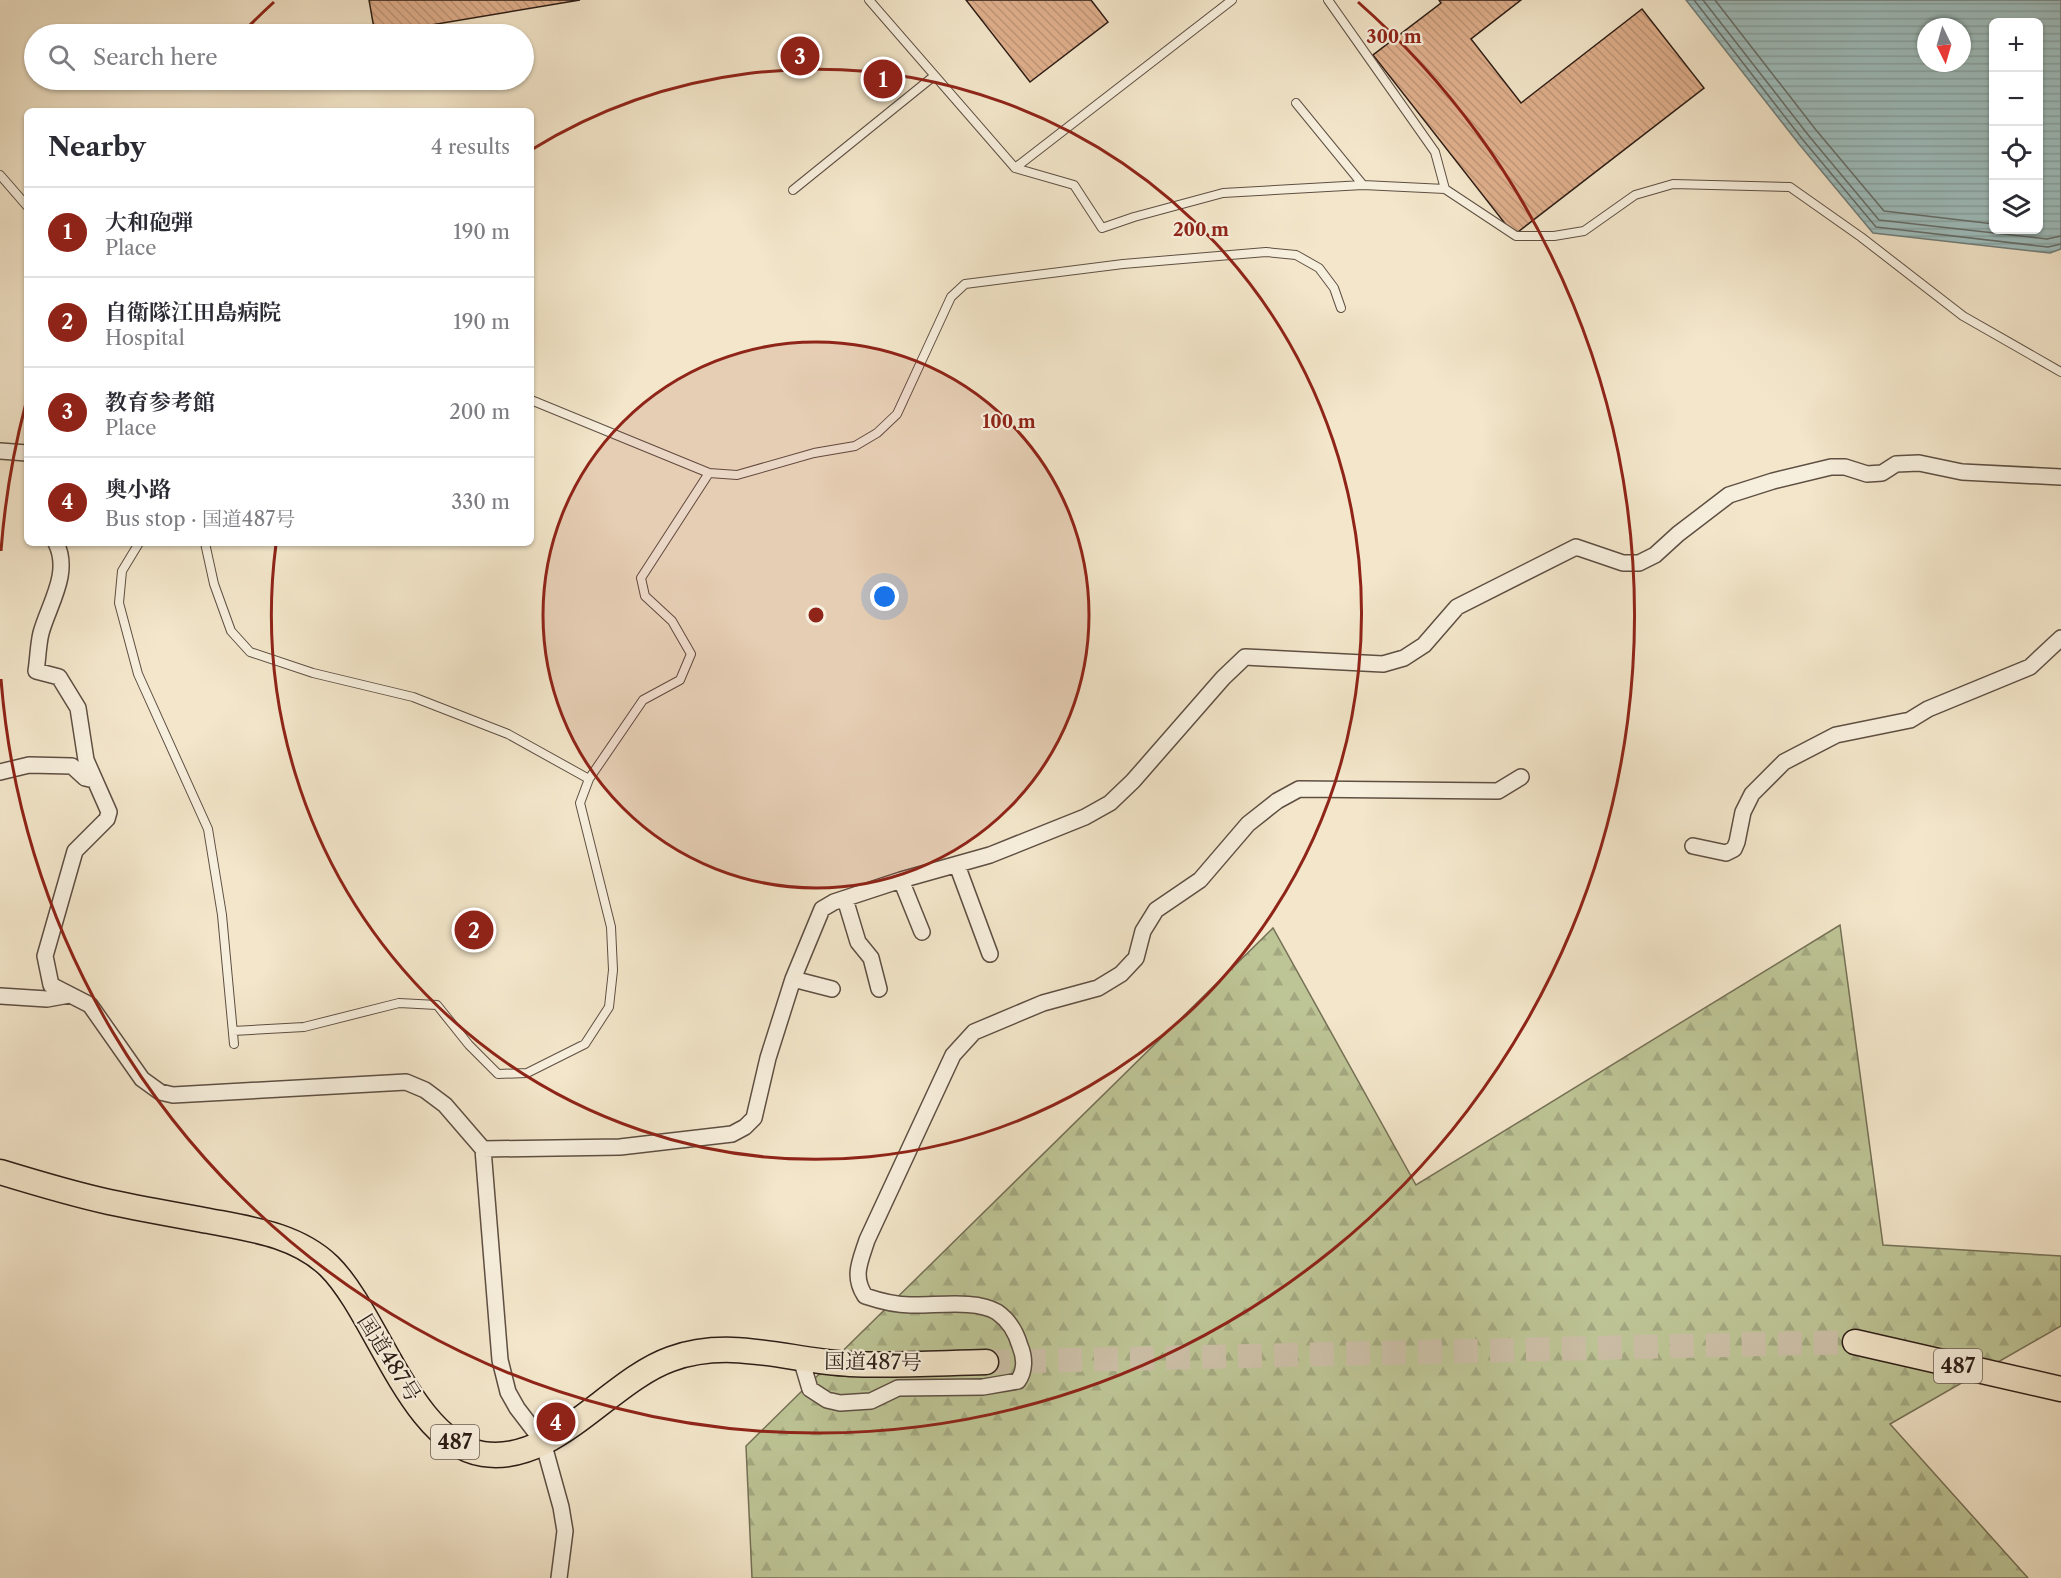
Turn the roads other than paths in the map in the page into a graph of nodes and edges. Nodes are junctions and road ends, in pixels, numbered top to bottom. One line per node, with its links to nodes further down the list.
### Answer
1 (869, 0): 4 (lane)
2 (1232, 0): 6 (lane)
3 (1328, 0): 9 (lane)
4 (934, 76): 6 (lane); 10 (lane)
5 (1296, 103): 8 (lane)
6 (1015, 168): 8 (lane)
7 (0, 175): 11 (lane)
8 (1363, 185): 9 (lane)
9 (1446, 189): 13 (lane)
10 (793, 190)
11 (24, 203)
12 (1341, 308): 17 (lane)
13 (2061, 372)
14 (534, 401): 17 (lane)
15 (0, 451): 16 (street)
16 (24, 453)
17 (709, 473): 25 (lane)
18 (2061, 477): 28 (street)
19 (58, 546): 26 (street)
20 (137, 546): 38 (lane)
21 (206, 546): 25 (lane)
22 (2061, 638): 27 (street)
23 (0, 772): 26 (street)
24 (1521, 777): 43 (street)
25 (589, 779): 38 (lane)
26 (94, 780): 36 (street)
27 (1693, 846)
28 (957, 865): 29 (street); 32 (street)
29 (900, 880): 30 (street); 31 (street)
30 (845, 899): 33 (street); 35 (street)
31 (922, 932)
32 (990, 954)
33 (793, 979): 34 (street); 40 (street)
34 (832, 989)
35 (879, 989)
36 (69, 995): 37 (street); 40 (street)
37 (0, 996)
38 (233, 1031): 39 (lane)
39 (234, 1044)
40 (483, 1149): 46 (street)
41 (0, 1172): 46 (highway, 国道487号 / 487)
42 (1855, 1342): 45 (highway, 487)
43 (801, 1359): 44 (highway, 国道487号 / 487); 46 (highway, 国道487号 / 487)
44 (986, 1362)
45 (2061, 1389)
46 (543, 1442): 47 (street)
47 (560, 1578)

